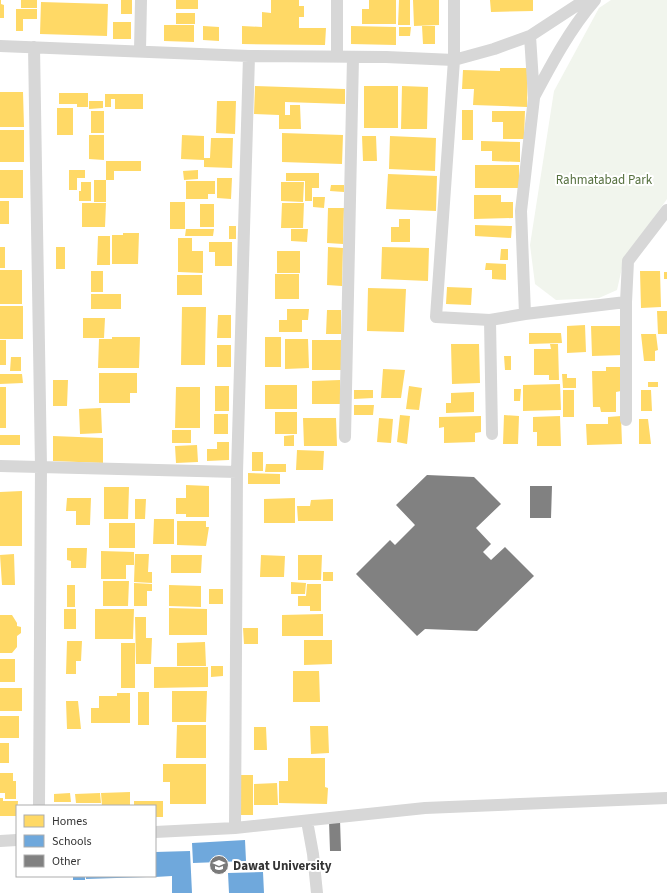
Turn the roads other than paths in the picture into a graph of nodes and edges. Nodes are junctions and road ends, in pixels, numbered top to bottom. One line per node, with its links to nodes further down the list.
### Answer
1 (141, 0): 9 (street)
2 (338, 0): 11 (street)
3 (454, 0): 13 (street)
4 (585, 0): 6 (street)
5 (595, 0): 14 (street)
6 (530, 36): 13 (street); 14 (street)
7 (0, 46): 8 (street)
8 (34, 47): 9 (street); 23 (street)
9 (140, 51): 10 (street)
10 (249, 56): 11 (street); 24 (street)
11 (337, 56): 12 (street)
12 (353, 57): 13 (street); 21 (street)
13 (454, 60): 18 (street)
14 (534, 98): 17 (street)
15 (667, 210): 16 (street)
16 (626, 302): 17 (street); 19 (street)
17 (525, 314): 18 (street)
18 (490, 320): 20 (street)
19 (626, 420)
20 (492, 434)
21 (345, 437)
22 (0, 466): 23 (street)
23 (41, 466): 24 (street); 26 (street)
24 (237, 472): 28 (street)
25 (667, 798): 27 (street)
26 (39, 805)
27 (307, 821): 28 (street); 32 (street)
28 (235, 828): 29 (street)
29 (156, 832)
30 (16, 840): 31 (street)
31 (0, 841)
32 (316, 893)

